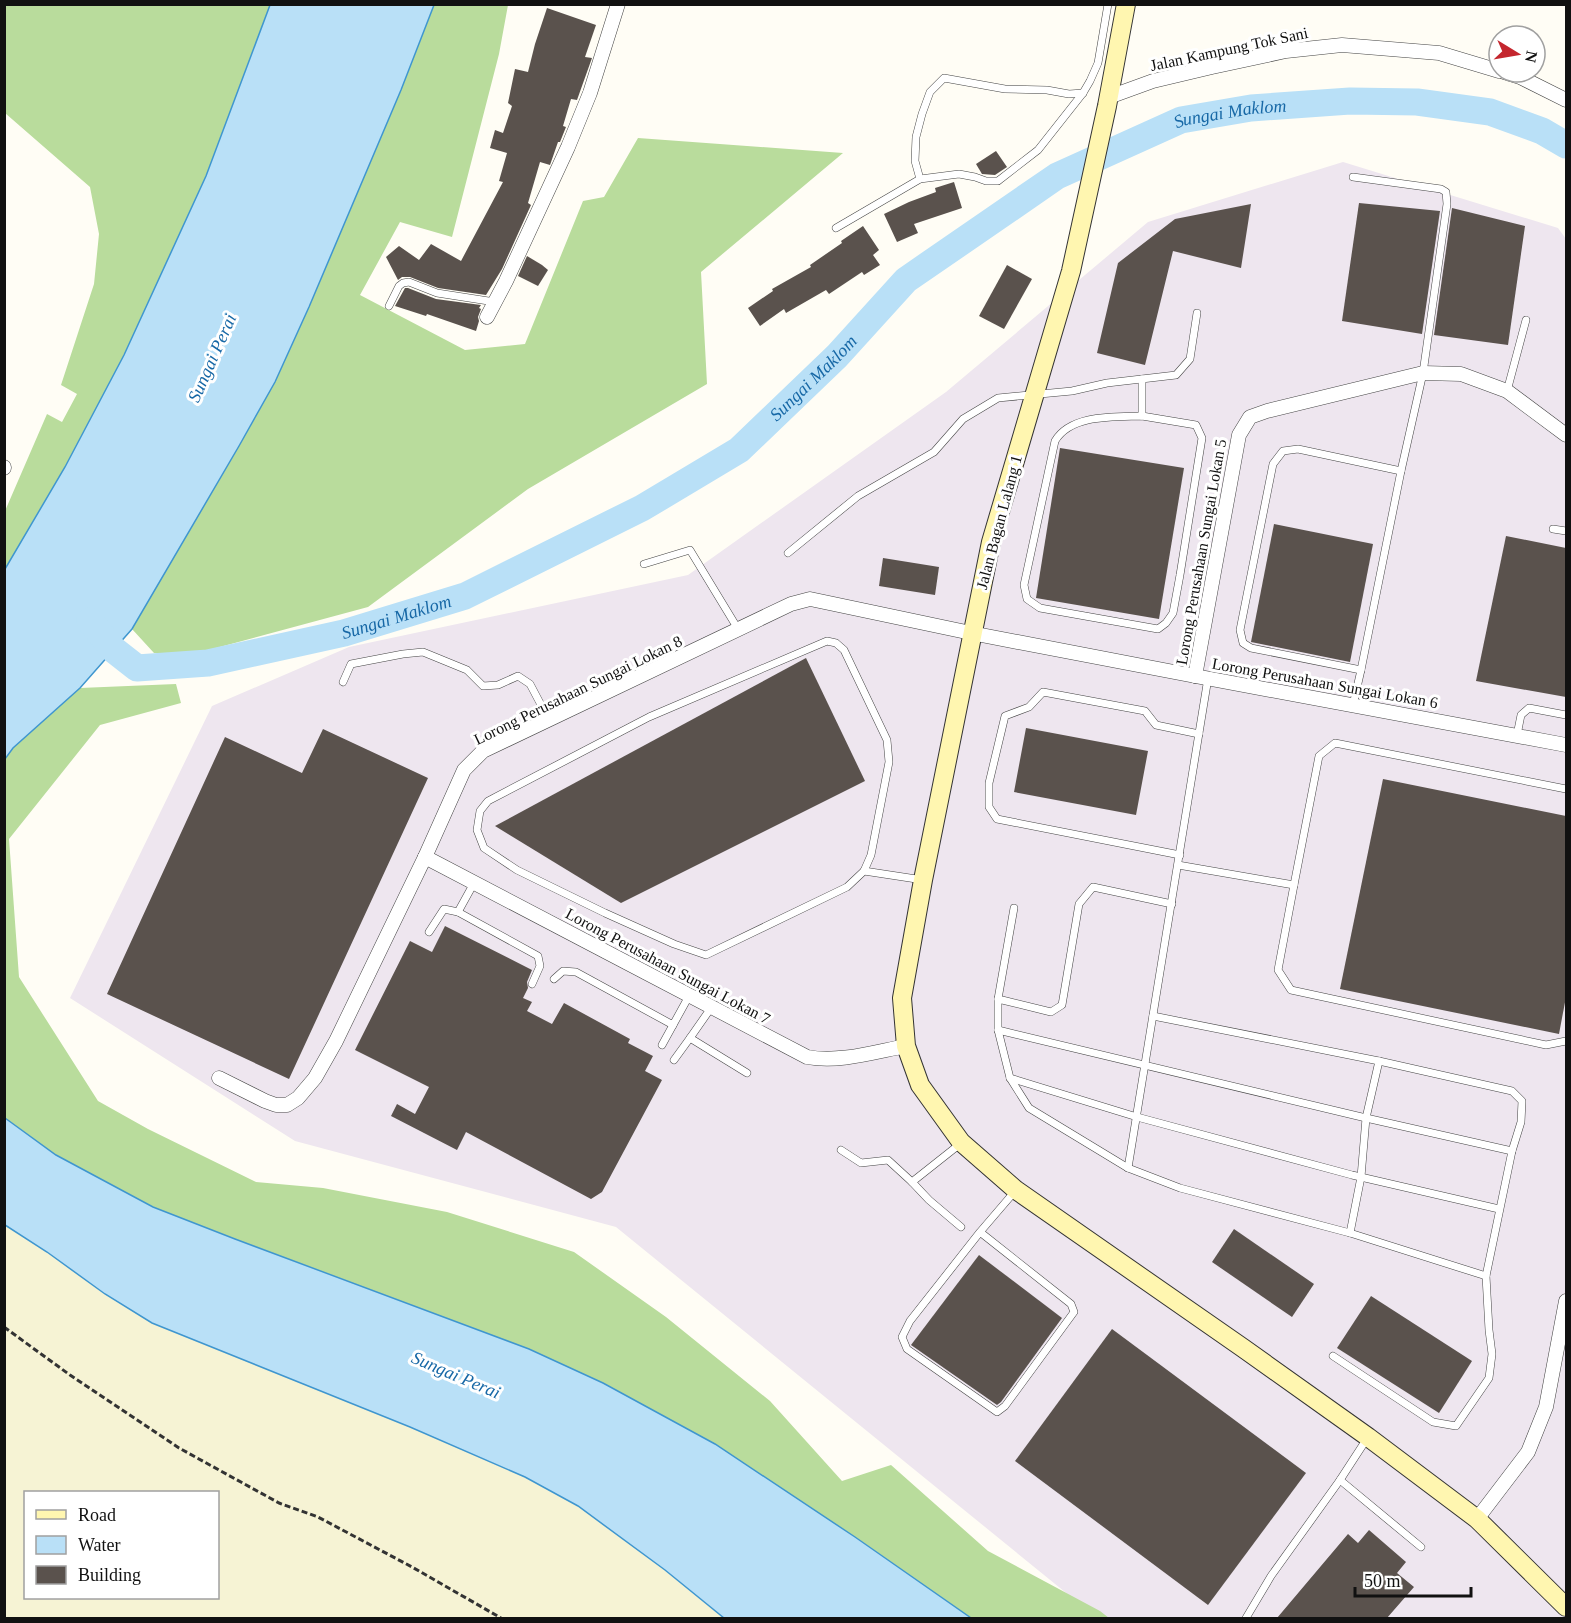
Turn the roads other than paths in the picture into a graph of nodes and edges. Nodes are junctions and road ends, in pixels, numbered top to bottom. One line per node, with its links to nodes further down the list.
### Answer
1 (618, 4): 12 (street)
2 (1108, 4): 6 (lane)
3 (1126, 4): 8 (main road, Jalan Bagan Lalang 1)
4 (1487, 67): 8 (street, Jalan Kampung Tok Sani)
5 (1534, 84): 7 (street)
6 (1083, 93): 10 (lane); 10 (lane)
7 (1566, 100)
8 (1108, 101): 20 (main road, Jalan Bagan Lalang 1)
9 (1353, 177): 17 (lane)
10 (920, 179): 11 (lane)
11 (836, 228)
12 (495, 302): 13 (lane); 15 (street)
13 (389, 306)
14 (1197, 313): 18 (lane)
15 (487, 317)
16 (1526, 320): 19 (lane)
17 (1423, 373): 19 (street, Lorong Perusahaan Sungai Lokan 5); 23 (lane); 31 (street, Lorong Perusahaan Sungai Lokan 5)
18 (1142, 379): 20 (lane); 21 (lane)
19 (1507, 391): 22 (street, Lorong Perusahaan Sungai Lokan 5)
20 (1034, 396): 26 (lane); 29 (main road, Jalan Bagan Lalang 1)
21 (1142, 416): 21 (lane)
22 (1566, 435)
23 (1401, 471): 30 (lane); 30 (lane)
24 (1553, 529): 25 (lane)
25 (1566, 531)
26 (788, 554)
27 (644, 564): 28 (lane)
28 (738, 629): 29 (street, Lorong Perusahaan Sungai Lokan 8); 35 (street, Lorong Perusahaan Sungai Lokan 8)
29 (971, 633): 31 (street, Lorong Perusahaan Sungai Lokan 6); 44 (main road, Jalan Bagan Lalang 1)
30 (1361, 670): 33 (lane)
31 (1202, 677): 33 (street, Lorong Perusahaan Sungai Lokan 6); 36 (lane)
32 (343, 682): 35 (lane)
33 (1353, 705): 37 (street, Lorong Perusahaan Sungai Lokan 6)
34 (1566, 715): 37 (lane)
35 (549, 720): 41 (street, Lorong Perusahaan Sungai Lokan 8)
36 (1199, 734): 40 (lane); 40 (lane)
37 (1516, 735): 38 (street, Lorong Perusahaan Sungai Lokan 6)
38 (1566, 745)
39 (1566, 789): 46 (lane)
40 (1180, 855): 42 (lane)
41 (425, 857): 45 (street, Lorong Perusahaan Sungai Lokan 7); 67 (street, Lorong Perusahaan Sungai Lokan 8)
42 (1178, 866): 46 (lane); 47 (lane)
43 (864, 871): 43 (lane); 44 (lane)
44 (923, 880): 62 (main road, Jalan Bagan Lalang 1)
45 (474, 883): 49 (lane); 53 (street, Lorong Perusahaan Sungai Lokan 7)
46 (1294, 885): 60 (lane)
47 (1172, 904): 54 (lane); 56 (lane)
48 (1014, 908): 54 (lane)
49 (458, 912): 50 (lane); 52 (lane)
50 (429, 932)
51 (554, 979): 57 (lane)
52 (532, 984)
53 (689, 996): 55 (street, Lorong Perusahaan Sungai Lokan 7); 57 (lane)
54 (998, 999): 58 (lane)
55 (711, 1008): 59 (lane); 62 (street, Lorong Perusahaan Sungai Lokan 7)
56 (1154, 1016): 64 (lane); 65 (lane)
57 (674, 1025): 61 (lane)
58 (998, 1030): 65 (lane); 68 (lane)
59 (690, 1038): 63 (lane); 66 (lane)
60 (1566, 1041)
61 (662, 1045)
62 (906, 1046): 71 (main road, Jalan Bagan Lalang 1)
63 (674, 1060)
64 (1379, 1061): 70 (lane); 73 (lane)
65 (1146, 1064): 69 (lane); 70 (lane)
66 (747, 1073)
67 (219, 1078)
68 (1010, 1078): 69 (lane); 74 (lane)
69 (1137, 1117): 74 (lane); 75 (lane)
70 (1366, 1118): 73 (lane); 75 (lane)
71 (962, 1142): 76 (lane); 77 (main road, Jalan Bagan Lalang 1)
72 (841, 1150): 76 (lane)
73 (1512, 1151): 78 (lane)
74 (1128, 1168): 81 (lane)
75 (1362, 1177): 78 (lane); 81 (lane)
76 (912, 1182): 79 (lane)
77 (1016, 1190): 80 (lane); 85 (main road, Jalan Bagan Lalang 1)
78 (1499, 1209): 82 (lane)
79 (961, 1227)
80 (980, 1232): 80 (lane)
81 (1350, 1233): 82 (lane)
82 (1486, 1276): 84 (lane)
83 (1566, 1301): 87 (street)
84 (1333, 1356)
85 (1368, 1437): 86 (lane); 87 (main road, Jalan Bagan Lalang 1)
86 (1340, 1479): 88 (lane); 90 (lane)
87 (1477, 1519): 89 (main road, Jalan Bagan Lalang 1)
88 (1421, 1547)
89 (1566, 1607)
90 (1246, 1618)

